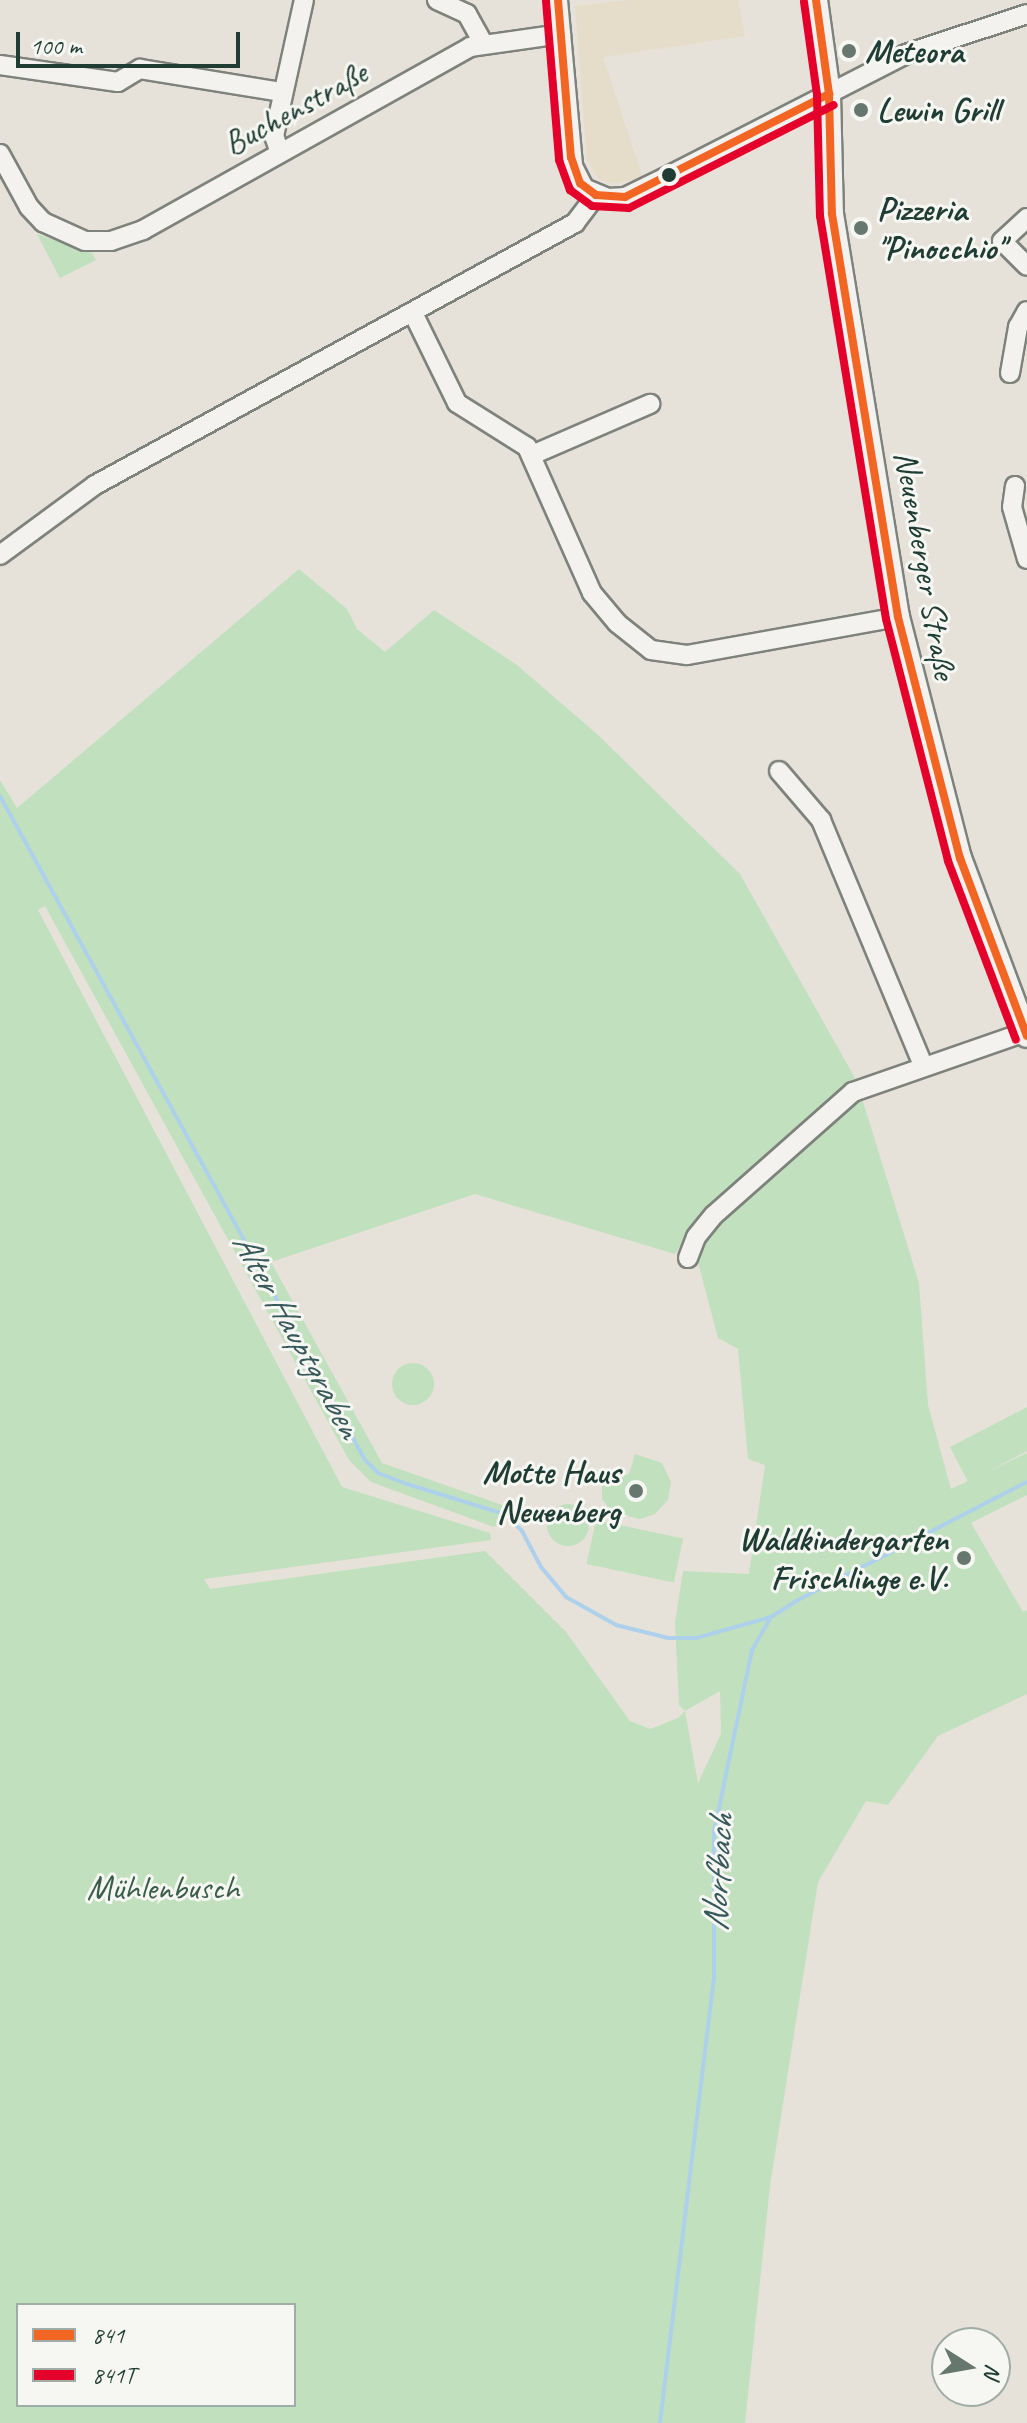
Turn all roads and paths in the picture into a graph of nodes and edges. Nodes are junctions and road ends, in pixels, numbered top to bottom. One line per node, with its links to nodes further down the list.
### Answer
1 (304, 0): 10 (street)
2 (437, 0): 8 (street)
3 (558, 0): 7 (street)
4 (816, 0): 11 (street, Neuenberger Straße)
5 (1019, 0): 6 (street)
6 (1027, 12): 11 (street)
7 (561, 34): 8 (street, Buchenstraße); 14 (street)
8 (483, 43): 12 (street, Buchenstraße)
9 (0, 65): 10 (street)
10 (282, 92): 12 (street)
11 (829, 94): 14 (street); 25 (street, Neuenberger Straße)
12 (280, 153): 13 (street, Buchenstraße)
13 (0, 154)
14 (596, 195): 18 (street)
15 (1027, 218): 16 (street)
16 (1027, 266)
17 (1027, 311): 19 (street)
18 (413, 313): 21 (street); 23 (street)
19 (1010, 373)
20 (650, 404): 21 (street)
21 (532, 455): 25 (street)
22 (1015, 486): 24 (street)
23 (0, 555)
24 (1027, 559)
25 (898, 617): 27 (street, Neuenberger Straße)
26 (779, 771): 28 (street)
27 (1026, 1034): 28 (street, Neuenberger Straße)
28 (923, 1065): 29 (street, Neuenberger Straße)
29 (688, 1258)

